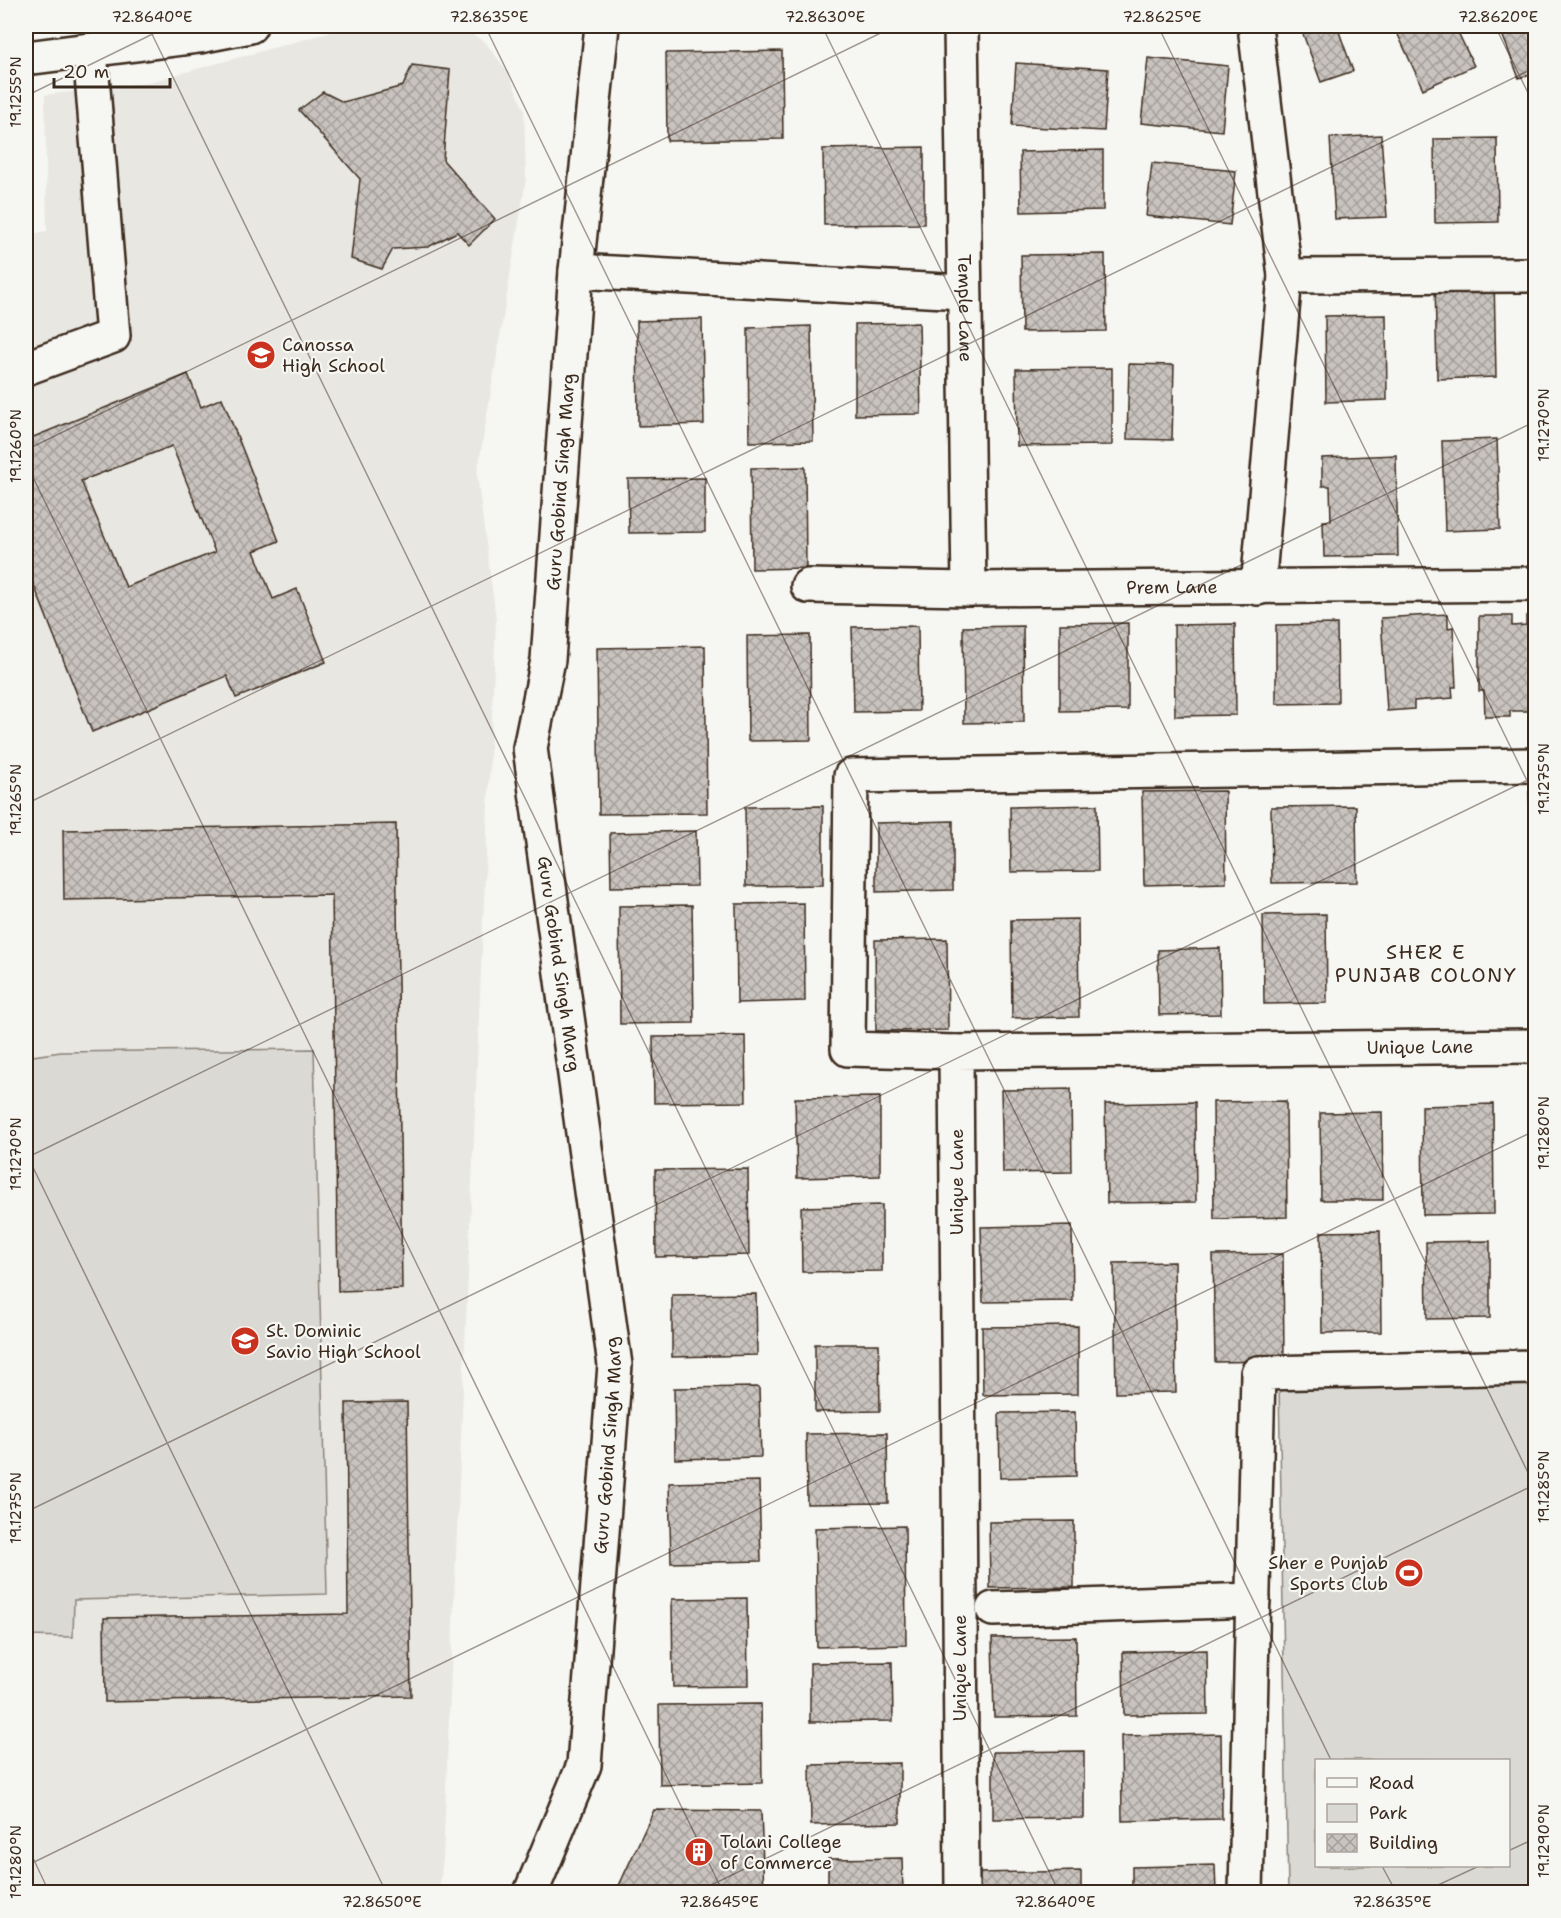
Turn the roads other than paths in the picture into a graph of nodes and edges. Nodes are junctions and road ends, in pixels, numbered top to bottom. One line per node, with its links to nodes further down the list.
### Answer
1 (602, 26): 7 (street, Guru Gobind Singh Marg)
2 (961, 26): 10 (street, Temple Lane)
3 (1255, 26): 9 (street)
4 (234, 27): 5 (street)
5 (90, 51): 6 (street); 11 (street)
6 (26, 58)
7 (576, 271): 10 (street); 22 (street, Guru Gobind Singh Marg)
8 (1536, 275): 9 (street)
9 (1286, 276): 14 (street)
10 (964, 292): 15 (street, Temple Lane)
11 (26, 368)
12 (1536, 584): 14 (street, Prem Lane)
13 (808, 586): 15 (street, Prem Lane)
14 (1258, 588): 15 (street, Prem Lane)
15 (969, 589)
16 (1536, 765): 18 (street)
17 (1536, 1046): 18 (street, Unique Lane)
18 (956, 1052): 23 (street, Unique Lane)
19 (1536, 1367): 20 (street)
20 (1253, 1600): 21 (street); 24 (street)
21 (993, 1609)
22 (531, 1893)
23 (962, 1893)
24 (1246, 1893)

